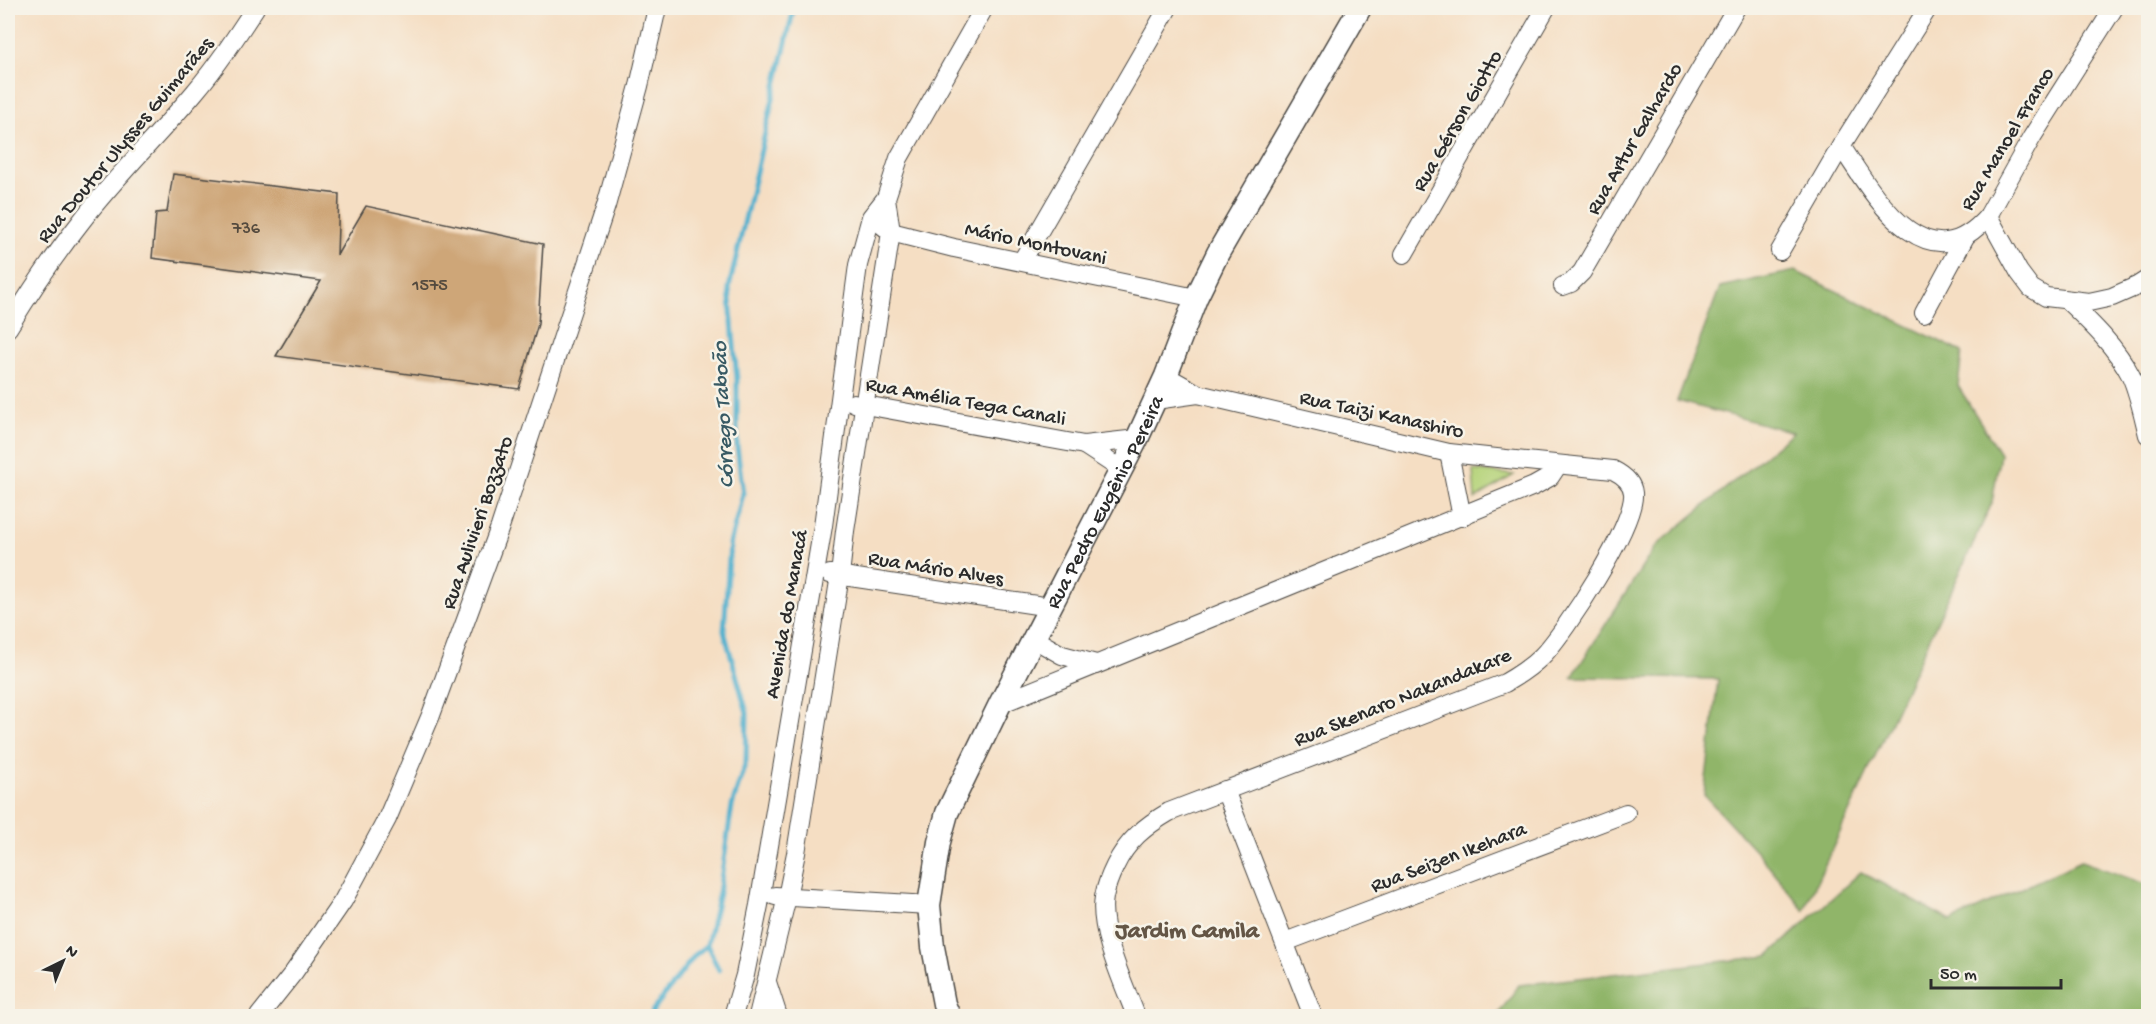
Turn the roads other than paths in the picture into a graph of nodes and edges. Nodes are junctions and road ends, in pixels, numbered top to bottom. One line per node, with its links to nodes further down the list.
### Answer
1 (255, 8): 24 (street, Rua Doutor Ulysses Guimarães)
2 (657, 8): 50 (street, Rua Aulivieri Bozzato)
3 (984, 8): 11 (street)
4 (1168, 8): 18 (street)
5 (1360, 8): 21 (street, Rua Pedro Eugênio Pereira)
6 (1546, 8): 17 (street, Rua Gérson Giotto)
7 (1736, 8): 20 (street, Rua Artur Galhardo)
8 (1928, 8): 10 (street)
9 (2114, 8): 12 (street, Rua Manoel Franco)
10 (1841, 146): 15 (street, Rua Manoel Franco); 16 (street)
11 (886, 198): 13 (street); 14 (street)
12 (1988, 216): 15 (street, Rua Manoel Franco); 22 (street)
13 (871, 217): 14 (street, Mário Montovani); 27 (street, Avenida do Manacá)
14 (891, 232): 18 (street, Mário Montovani); 29 (street)
15 (1965, 237): 23 (street)
16 (1780, 251)
17 (1404, 254)
18 (1023, 261): 21 (street, Mário Montovani)
19 (2148, 279): 22 (street)
20 (1563, 286)
21 (1196, 298): 25 (street, Rua Pedro Eugênio Pereira)
22 (2068, 301): 30 (street)
23 (1924, 313)
24 (8, 328)
25 (1166, 376): 26 (street, Rua Taizi Kanashiro); 28 (street, Rua Pedro Eugênio Pereira)
26 (1198, 394): 28 (street, Rua Taizi Kanashiro); 33 (street, Rua Taizi Kanashiro)
27 (840, 400): 29 (street, Rua Amélia Tega Canali); 37 (street, Avenida do Manacá)
28 (1155, 400): 31 (street, Rua Pedro Eugênio Pereira)
29 (864, 405): 32 (street, Rua Amélia Tega Canali); 38 (street)
30 (2148, 435)
31 (1137, 439): 32 (street, Rua Amélia Tega Canali); 35 (street, Rua Pedro Eugênio Pereira)
32 (1084, 445): 35 (street, Rua Amélia Tega Canali)
33 (1449, 453): 34 (street, Rua Taizi Kanashiro); 36 (street)
34 (1558, 465): 36 (street); 43 (street, Rua Skenaro Nakandakare)
35 (1122, 470): 39 (street, Rua Pedro Eugênio Pereira)
36 (1462, 517): 41 (street)
37 (815, 572): 38 (street, Rua Mário Alves); 45 (street, Avenida do Manacá)
38 (840, 575): 39 (street, Rua Mário Alves); 46 (street)
39 (1050, 608): 40 (street, Rua Pedro Eugênio Pereira)
40 (1034, 639): 41 (street); 42 (street, Rua Pedro Eugênio Pereira)
41 (1096, 664): 42 (street)
42 (1000, 704): 47 (street, Rua Pedro Eugênio Pereira)
43 (1225, 790): 48 (street); 55 (street, Rua Skenaro Nakandakare)
44 (1626, 813): 48 (street, Rua Seizen Ikehara)
45 (761, 896): 46 (street); 51 (street, Avenida do Manacá)
46 (787, 897): 47 (street); 49 (street)
47 (929, 905): 54 (street, Rua Pedro Eugênio Pereira)
48 (1285, 942): 56 (street)
49 (767, 982): 52 (street); 53 (street)
50 (259, 1017)
51 (733, 1017)
52 (758, 1017)
53 (778, 1017)
54 (949, 1017)
55 (1136, 1017)
56 (1313, 1017)

